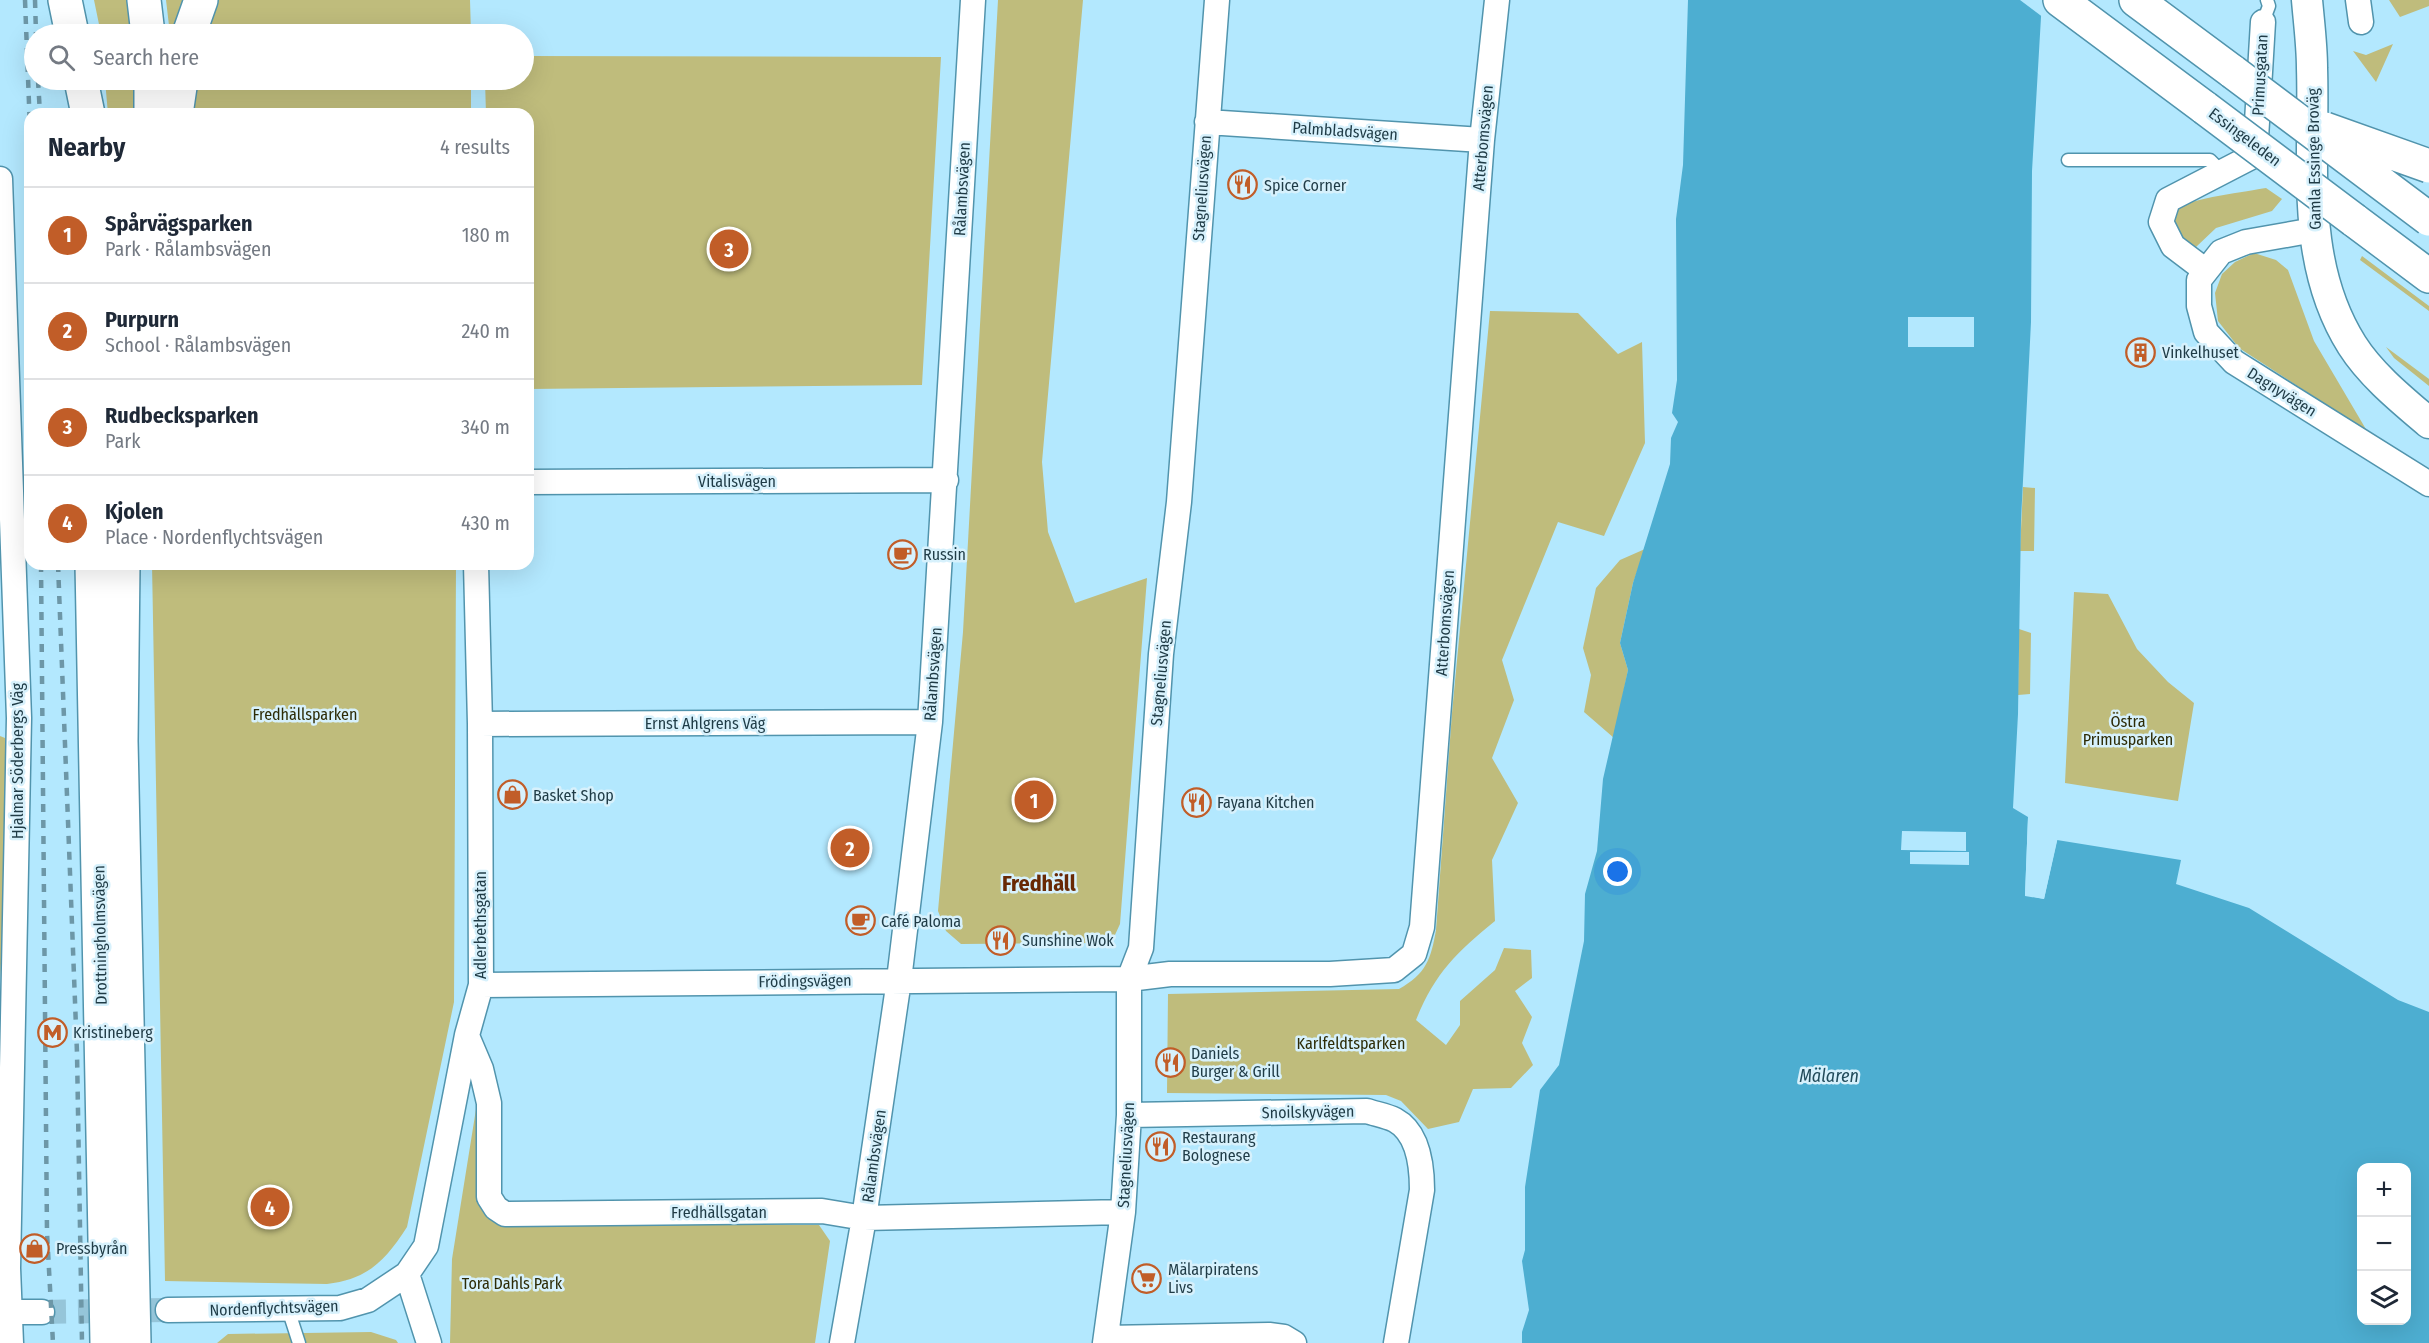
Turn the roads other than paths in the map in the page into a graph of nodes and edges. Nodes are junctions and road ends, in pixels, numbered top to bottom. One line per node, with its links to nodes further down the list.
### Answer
1 (65, 0): 12 (main road)
2 (80, 0): 13 (main road)
3 (144, 0): 14 (main road)
4 (201, 0): 15 (main road)
5 (973, 0): 36 (street, Rålambsvägen)
6 (1217, 0): 25 (street, Stagneliusvägen)
7 (1497, 0): 26 (street, Atterbomsvägen)
8 (2060, 0): 34 (main road, Essingeleden, bridge)
9 (2136, 0): 24 (main road, bridge)
10 (2307, 0): 32 (street, Gamla Essinge Broväg)
11 (2265, 11): 29 (street, Primusgatan)
12 (70, 24)
13 (84, 24)
14 (147, 24)
15 (193, 24)
16 (83, 90): 20 (main road)
17 (89, 90): 21 (main road)
18 (151, 90): 22 (main road)
19 (180, 90): 23 (main road)
20 (88, 108)
21 (89, 108)
22 (151, 108)
23 (177, 108)
24 (2292, 117): 28 (main road, bridge); 31 (main road, bridge)
25 (1207, 122): 26 (street, Palmbladsvägen); 46 (street, Stagneliusvägen)
26 (1482, 140): 46 (street, Atterbomsvägen)
27 (2068, 160): 29 (lane)
28 (2429, 166)
29 (2222, 172): 33 (street, Primusgatan)
30 (0, 179): 42 (street, Hjalmar Söderbergs Väg)
31 (2429, 219)
32 (2314, 230): 33 (street, Dagnyvägen); 35 (street, Gamla Essinge Broväg)
33 (2206, 271): 38 (street, Dagnyvägen)
34 (2429, 276)
35 (2429, 423)
36 (946, 480): 37 (street, Vitalisvägen); 43 (street, Rålambsvägen)
37 (534, 482)
38 (2429, 484)
39 (92, 570): 59 (main road, Drottningholmsvägen)
40 (123, 570): 60 (main road, Drottningholmsvägen)
41 (476, 570): 44 (street, Adlerbethsgatan)
42 (9, 717): 55 (street, Hjalmar Söderbergs Väg)
43 (930, 722): 44 (street, Ernst Ahlgrens Väg); 45 (street, Rålambsvägen)
44 (480, 724): 47 (street, Adlerbethsgatan)
45 (899, 980): 46 (street, Frödingsvägen); 47 (street, Frödingsvägen); 51 (street, Rålambsvägen)
46 (1129, 980): 49 (street, Stagneliusvägen)
47 (481, 985): 48 (street, Adlerbethsgatan)
48 (467, 1035): 51 (street, Fredhällsgatan); 52 (street, Adlerbethsgatan)
49 (1129, 1115): 50 (street, Stagneliusvägen); 65 (street, Snoilskyvägen)
50 (1123, 1212): 51 (street, Fredhällsgatan); 57 (street, Stagneliusvägen)
51 (864, 1218): 63 (street, Rålambsvägen)
52 (407, 1274): 53 (street, Nordenflychtsvägen); 62 (street)
53 (288, 1309): 54 (street, Nordenflychtsvägen); 61 (lane)
54 (168, 1310)
55 (5, 1312): 56 (street); 58 (street, Hjalmar Söderbergs Väg)
56 (42, 1312)
57 (1105, 1340): 64 (street)
58 (11, 1343)
59 (107, 1343)
60 (134, 1343)
61 (299, 1343)
62 (429, 1343)
63 (842, 1343)
64 (1294, 1343)
65 (1396, 1343)

